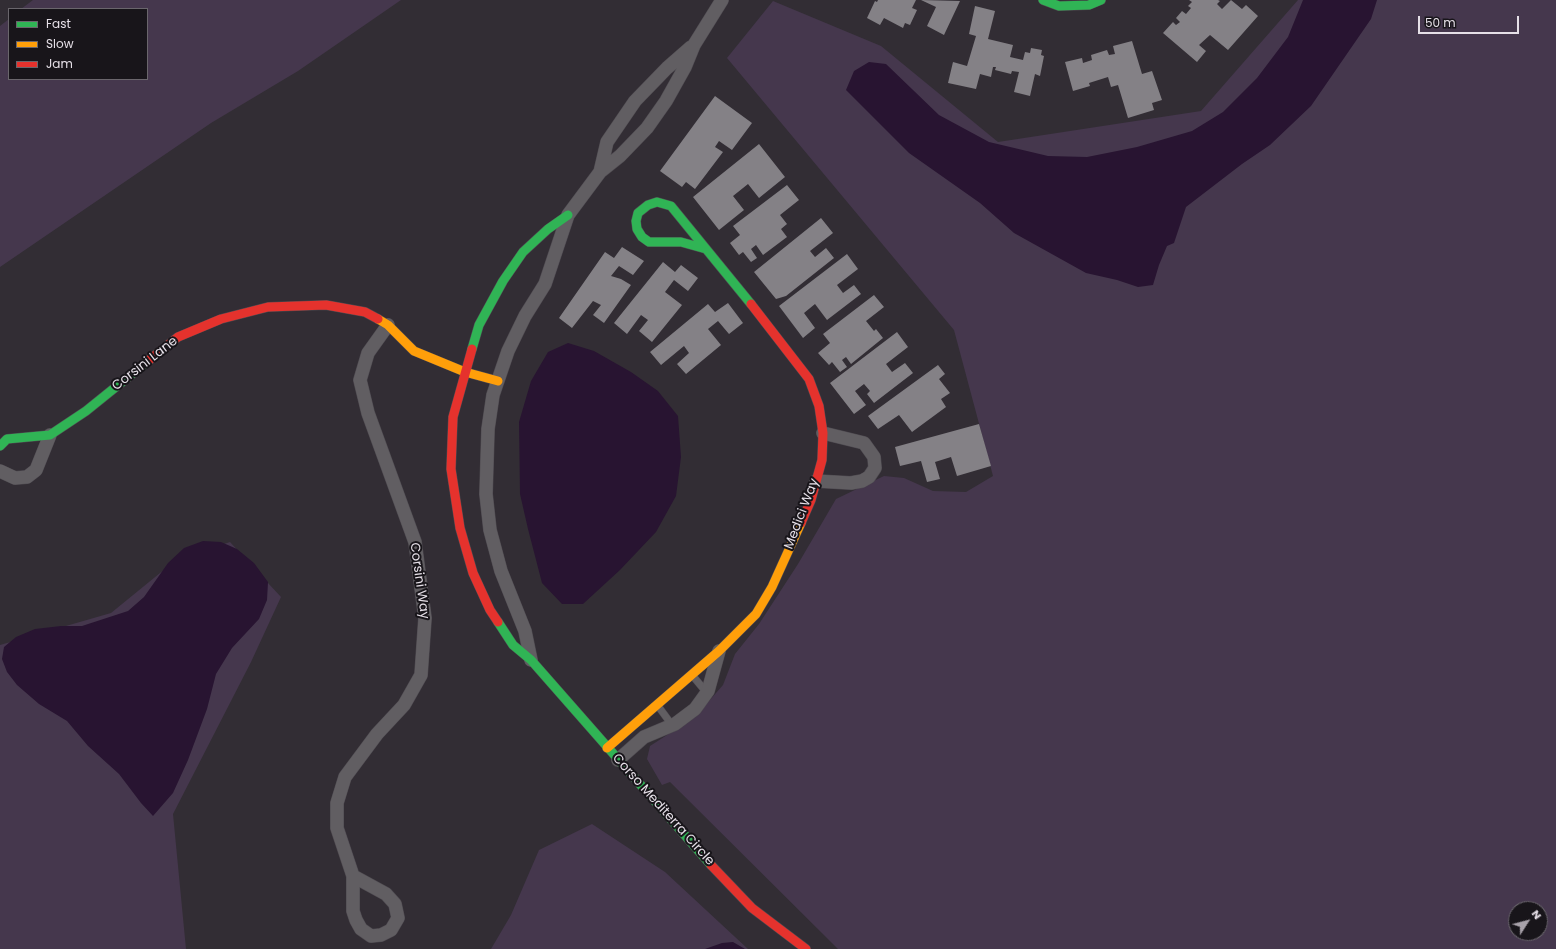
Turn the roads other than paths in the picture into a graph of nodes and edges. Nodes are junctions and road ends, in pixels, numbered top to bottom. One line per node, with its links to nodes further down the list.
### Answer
1 (722, 0): 4 (street, Corso Mediterra Circle)
2 (1043, 0): 3 (street)
3 (1101, 0)
4 (694, 45): 5 (street, Corso Mediterra Circle); 5 (street, Corso Mediterra Circle)
5 (600, 172): 6 (street, Corso Mediterra Circle)
6 (568, 215): 9 (street, Corso Mediterra Circle); 10 (street, Corso Mediterra Circle)
7 (706, 249): 7 (street, Medici Way); 11 (street, Medici Way)
8 (388, 325): 9 (street); 12 (street, Corsini Lane); 24 (street, Corsini Way)
9 (464, 372): 10 (street); 17 (street, Corso Mediterra Circle)
10 (498, 381): 17 (street, Corso Mediterra Circle)
11 (823, 433): 15 (street, Medici Way); 15 (street)
12 (50, 435): 13 (street); 14 (street)
13 (0, 446)
14 (0, 471)
15 (816, 481): 16 (street, Medici Way)
16 (719, 652): 18 (street, Medici Way); 19 (street, Medici Way)
17 (531, 660): 22 (street, Corso Mediterra Circle)
18 (692, 675): 19 (lane); 20 (street, Medici Way)
19 (707, 693): 21 (street, Medici Way)
20 (658, 705): 21 (lane); 22 (street, Medici Way)
21 (672, 725): 23 (street, Medici Way)
22 (607, 748): 23 (street, Corso Mediterra Circle)
23 (618, 760): 25 (street, Corso Mediterra Circle)
24 (353, 876): 24 (street, Corsini Way)
25 (806, 949)

